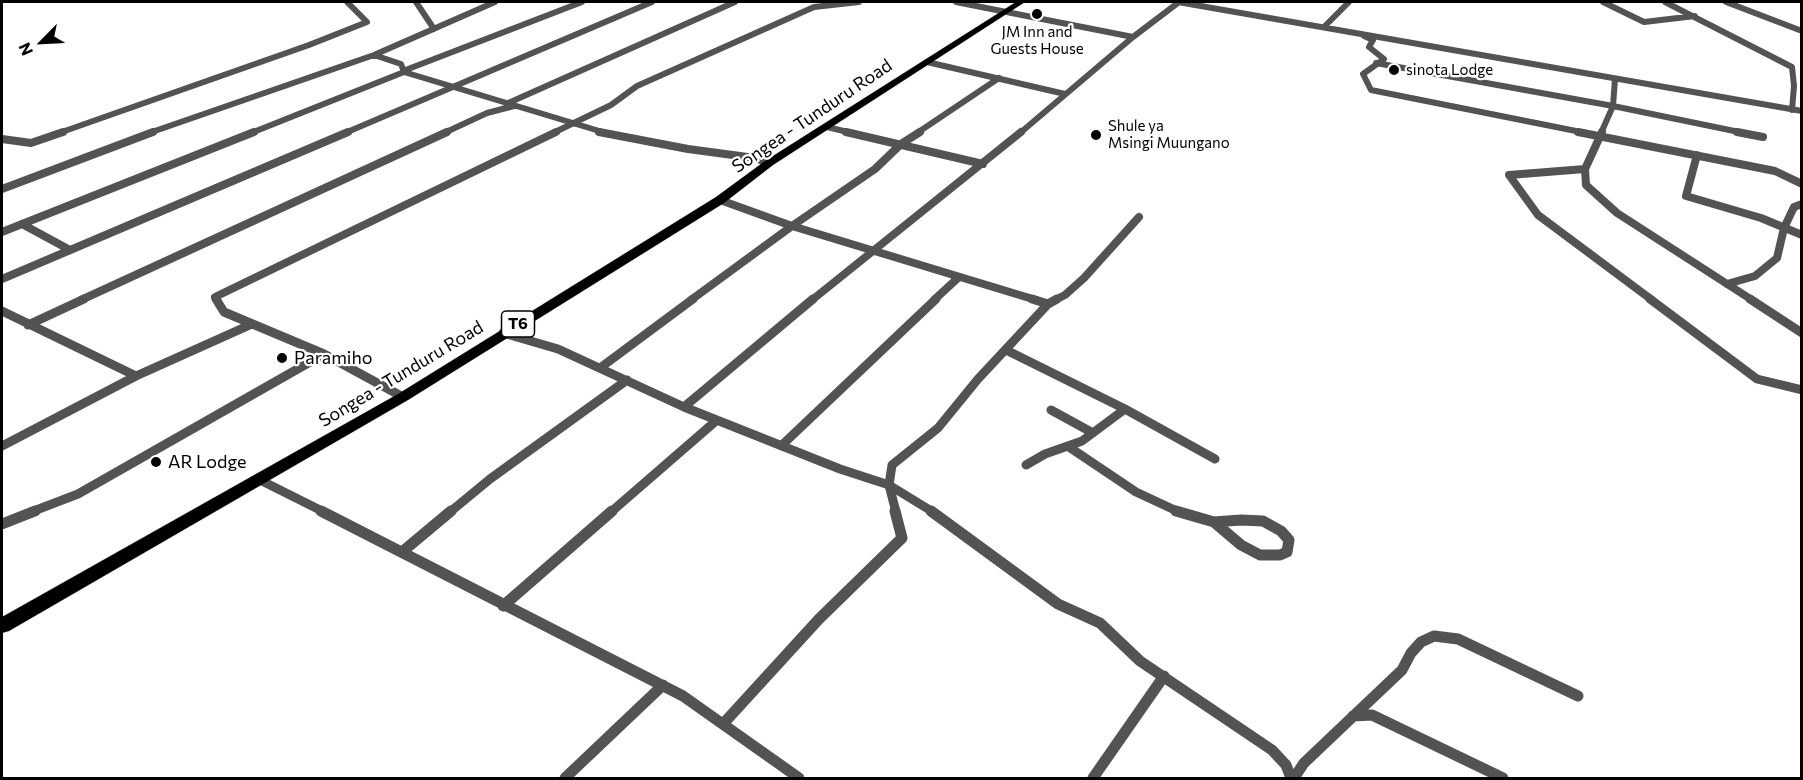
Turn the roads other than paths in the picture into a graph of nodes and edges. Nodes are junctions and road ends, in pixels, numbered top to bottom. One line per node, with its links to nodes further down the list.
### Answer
1 (346, 2): 39 (street)
2 (416, 2): 19 (street)
3 (495, 2): 15 (street)
4 (582, 2): 26 (street)
5 (652, 2): 29 (street)
6 (735, 2): 31 (street)
7 (859, 2): 35 (street)
8 (956, 2): 16 (street)
9 (1021, 2): 16 (highway, Songea - Tunduru Road / T6)
10 (1179, 2): 18 (street); 22 (street)
11 (1349, 2): 18 (street)
12 (1603, 2): 17 (street)
13 (1665, 2): 17 (street)
14 (1726, 2): 20 (street)
15 (482, 5): 19 (street)
16 (1006, 11): 22 (street); 24 (highway, Songea - Tunduru Road / T6)
17 (1695, 16): 33 (street)
18 (1324, 27): 21 (street)
19 (434, 29): 23 (street)
20 (1802, 31)
21 (1356, 32): 25 (street); 28 (street)
22 (1133, 37): 30 (street)
23 (374, 55): 26 (street); 46 (street)
24 (927, 62): 27 (street); 36 (highway, Songea - Tunduru Road / T6)
25 (1376, 63): 32 (street); 37 (street)
26 (404, 72): 29 (street); 50 (street)
27 (999, 78): 30 (street); 40 (street)
28 (1615, 79): 32 (street); 33 (street)
29 (452, 87): 31 (street); 55 (street)
30 (1065, 94): 43 (street)
31 (510, 105): 35 (street); 63 (street)
32 (1613, 106): 37 (street); 38 (street)
33 (1792, 110): 34 (street)
34 (1802, 111)
35 (572, 123): 42 (street); 62 (street)
36 (827, 127): 40 (street); 42 (highway, Songea - Tunduru Road / T6)
37 (1601, 136): 41 (street); 44 (street)
38 (1763, 137)
39 (2, 139)
40 (901, 144): 43 (street); 51 (street)
41 (1697, 155): 45 (street); 52 (street)
42 (770, 163): 47 (highway, Songea - Tunduru Road / T6)
43 (983, 164): 56 (street)
44 (1585, 169): 59 (street); 71 (street)
45 (1802, 184)
46 (2, 189)
47 (720, 200): 51 (street); 64 (highway, Songea - Tunduru Road / T6)
48 (1802, 204): 52 (street)
49 (1139, 217): 60 (street)
50 (22, 224): 53 (street); 55 (street)
51 (792, 226): 56 (street); 68 (street)
52 (1784, 228): 54 (street); 59 (street)
53 (2, 232)
54 (1802, 235)
55 (70, 250): 58 (street)
56 (871, 251): 57 (street); 73 (street)
57 (959, 277): 60 (street); 79 (street)
58 (2, 279)
59 (1727, 284): 65 (street)
60 (1048, 304): 66 (street)
61 (2, 311): 63 (street)
62 (252, 324): 67 (street); 69 (street)
63 (27, 325): 69 (street)
64 (503, 333): 68 (street); 72 (highway, Songea - Tunduru Road / T6)
65 (1802, 333)
66 (1006, 350): 75 (street); 84 (street)
67 (324, 354): 72 (street); 86 (street)
68 (600, 368): 70 (street)
69 (136, 376): 78 (street)
70 (627, 380): 73 (street); 87 (street)
71 (1802, 390)
72 (403, 397): 83 (highway, Songea - Tunduru Road / T6)
73 (684, 407): 76 (street)
74 (1050, 410): 77 (street)
75 (1125, 410): 77 (street); 81 (street)
76 (717, 420): 79 (street); 88 (street)
77 (1093, 433): 80 (street)
78 (2, 446)
79 (781, 446): 84 (street)
80 (1069, 447): 82 (street); 85 (street)
81 (1215, 459)
82 (1026, 465)
83 (258, 479): 87 (street); 89 (highway, Songea - Tunduru Road / T6)
84 (889, 485): 90 (street); 94 (street)
85 (1214, 522): 85 (street)
86 (2, 524)
87 (402, 552): 88 (street)
88 (503, 606): 91 (street)
89 (2, 626)
90 (1164, 676): 97 (street); 98 (street)
91 (663, 685): 94 (street); 95 (street)
92 (1578, 696): 93 (street)
93 (1352, 716): 98 (street); 99 (street)
94 (723, 724): 96 (street)
95 (566, 778)
96 (799, 778)
97 (1093, 778)
98 (1292, 778)
99 (1503, 778)

